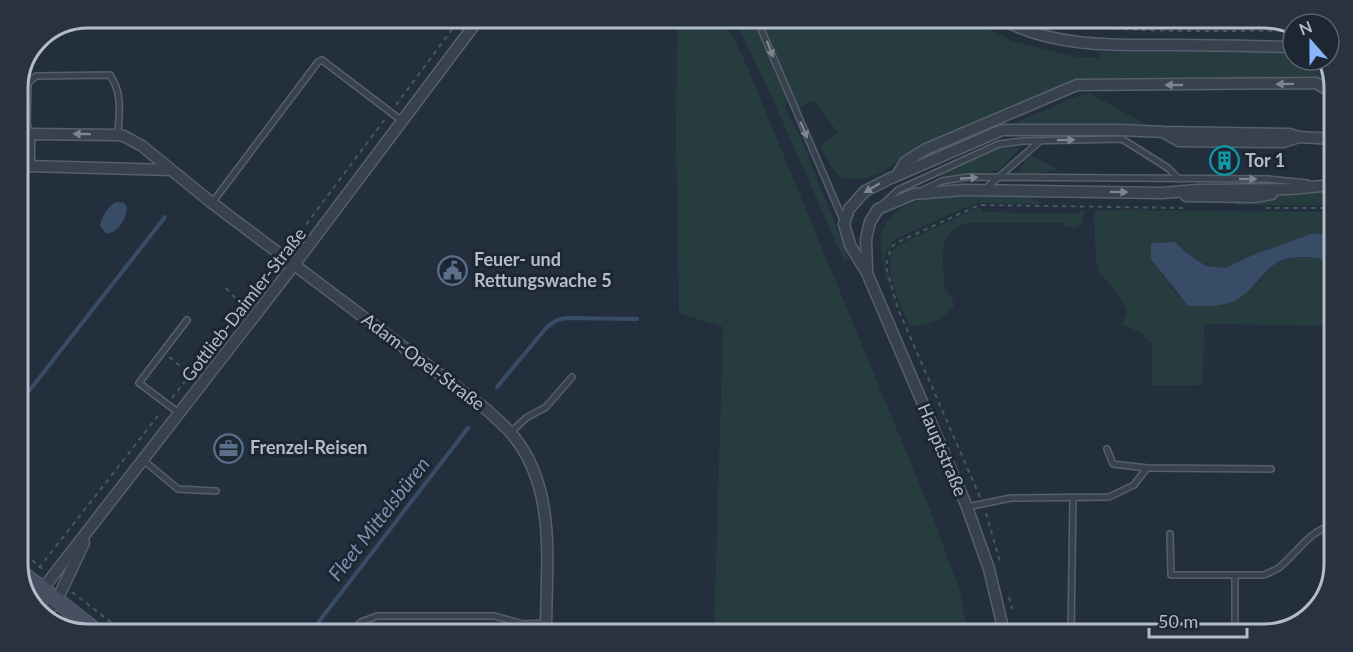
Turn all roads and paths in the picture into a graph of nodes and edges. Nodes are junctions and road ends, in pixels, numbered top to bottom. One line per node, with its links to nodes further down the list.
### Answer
1 (453, 28): 10 (path, Gottlieb-Daimler-Straße)
2 (472, 28): 12 (street, Gottlieb-Daimler-Straße)
3 (761, 28): 30 (lane, one-way to 30)
4 (1018, 28): 7 (street)
5 (1102, 28): 6 (path)
6 (1280, 31)
7 (1281, 46)
8 (29, 82): 15 (lane)
9 (1324, 88): 11 (street, one-way to 11)
10 (391, 111): 12 (lane); 25 (lane); 31 (path, Gottlieb-Daimler-Straße)
11 (1013, 112): 13 (street); 19 (street)
12 (402, 121): 32 (street, Gottlieb-Daimler-Straße)
13 (1002, 130): 16 (street); 19 (street)
14 (29, 134): 15 (street, Adam-Opel-Straße, one-way to 14); 18 (street)
15 (118, 135): 18 (street, Adam-Opel-Straße)
16 (1324, 138)
17 (1040, 141): 20 (lane); 21 (lane, one-way to 21); 29 (lane)
18 (171, 170): 25 (street, Adam-Opel-Straße)
19 (898, 174): 30 (street, one-way to 30)
20 (999, 177): 21 (lane); 23 (lane); 24 (lane, one-way to 20)
21 (1180, 179): 22 (lane, one-way to 22)
22 (1321, 185): 23 (street, one-way to 22)
23 (984, 190): 24 (street)
24 (914, 194): 29 (street)
25 (212, 203): 31 (street, Adam-Opel-Straße)
26 (1192, 208): 47 (path)
27 (1264, 208): 28 (path)
28 (1324, 208)
29 (879, 209): 33 (street)
30 (844, 224): 33 (street)
31 (282, 257): 32 (street, Adam-Opel-Straße); 38 (path, Gottlieb-Daimler-Straße)
32 (294, 265): 39 (street, Gottlieb-Daimler-Straße); 40 (street, Adam-Opel-Straße)
33 (867, 273): 48 (street, Hauptstraße)
34 (226, 288): 35 (path)
35 (237, 300)
36 (187, 320): 38 (lane)
37 (572, 377): 40 (lane)
38 (167, 404): 39 (lane); 53 (path, Gottlieb-Daimler-Straße)
39 (179, 413): 42 (street, Gottlieb-Daimler-Straße)
40 (511, 432): 65 (street, Adam-Opel-Straße)
41 (1107, 449): 43 (lane)
42 (143, 460): 45 (lane); 49 (street, Gottlieb-Daimler-Straße)
43 (1147, 468): 44 (lane); 46 (lane)
44 (1271, 469)
45 (216, 491)
46 (1073, 497): 47 (lane); 67 (lane)
47 (982, 504): 48 (lane); 52 (path)
48 (967, 507): 66 (street, Hauptstraße)
49 (92, 526): 56 (street, Gottlieb-Daimler-Straße); 59 (street, Gottlieb-Daimler-Straße)
50 (1324, 527): 54 (lane)
51 (1170, 534): 54 (lane)
52 (1001, 563)
53 (29, 569)
54 (1235, 575): 68 (lane)
55 (31, 580): 56 (street)
56 (43, 589): 57 (street, Gottlieb-Daimler-Straße); 59 (street)
57 (38, 595)
58 (1009, 595): 61 (path)
59 (57, 600): 60 (street, Gottlieb-Daimler-Straße); 62 (street)
60 (50, 610)
61 (1013, 614)
62 (87, 624)
63 (359, 624): 64 (lane)
64 (523, 624)
65 (546, 624)
66 (1002, 624)
67 (1071, 624)
68 (1234, 624)

